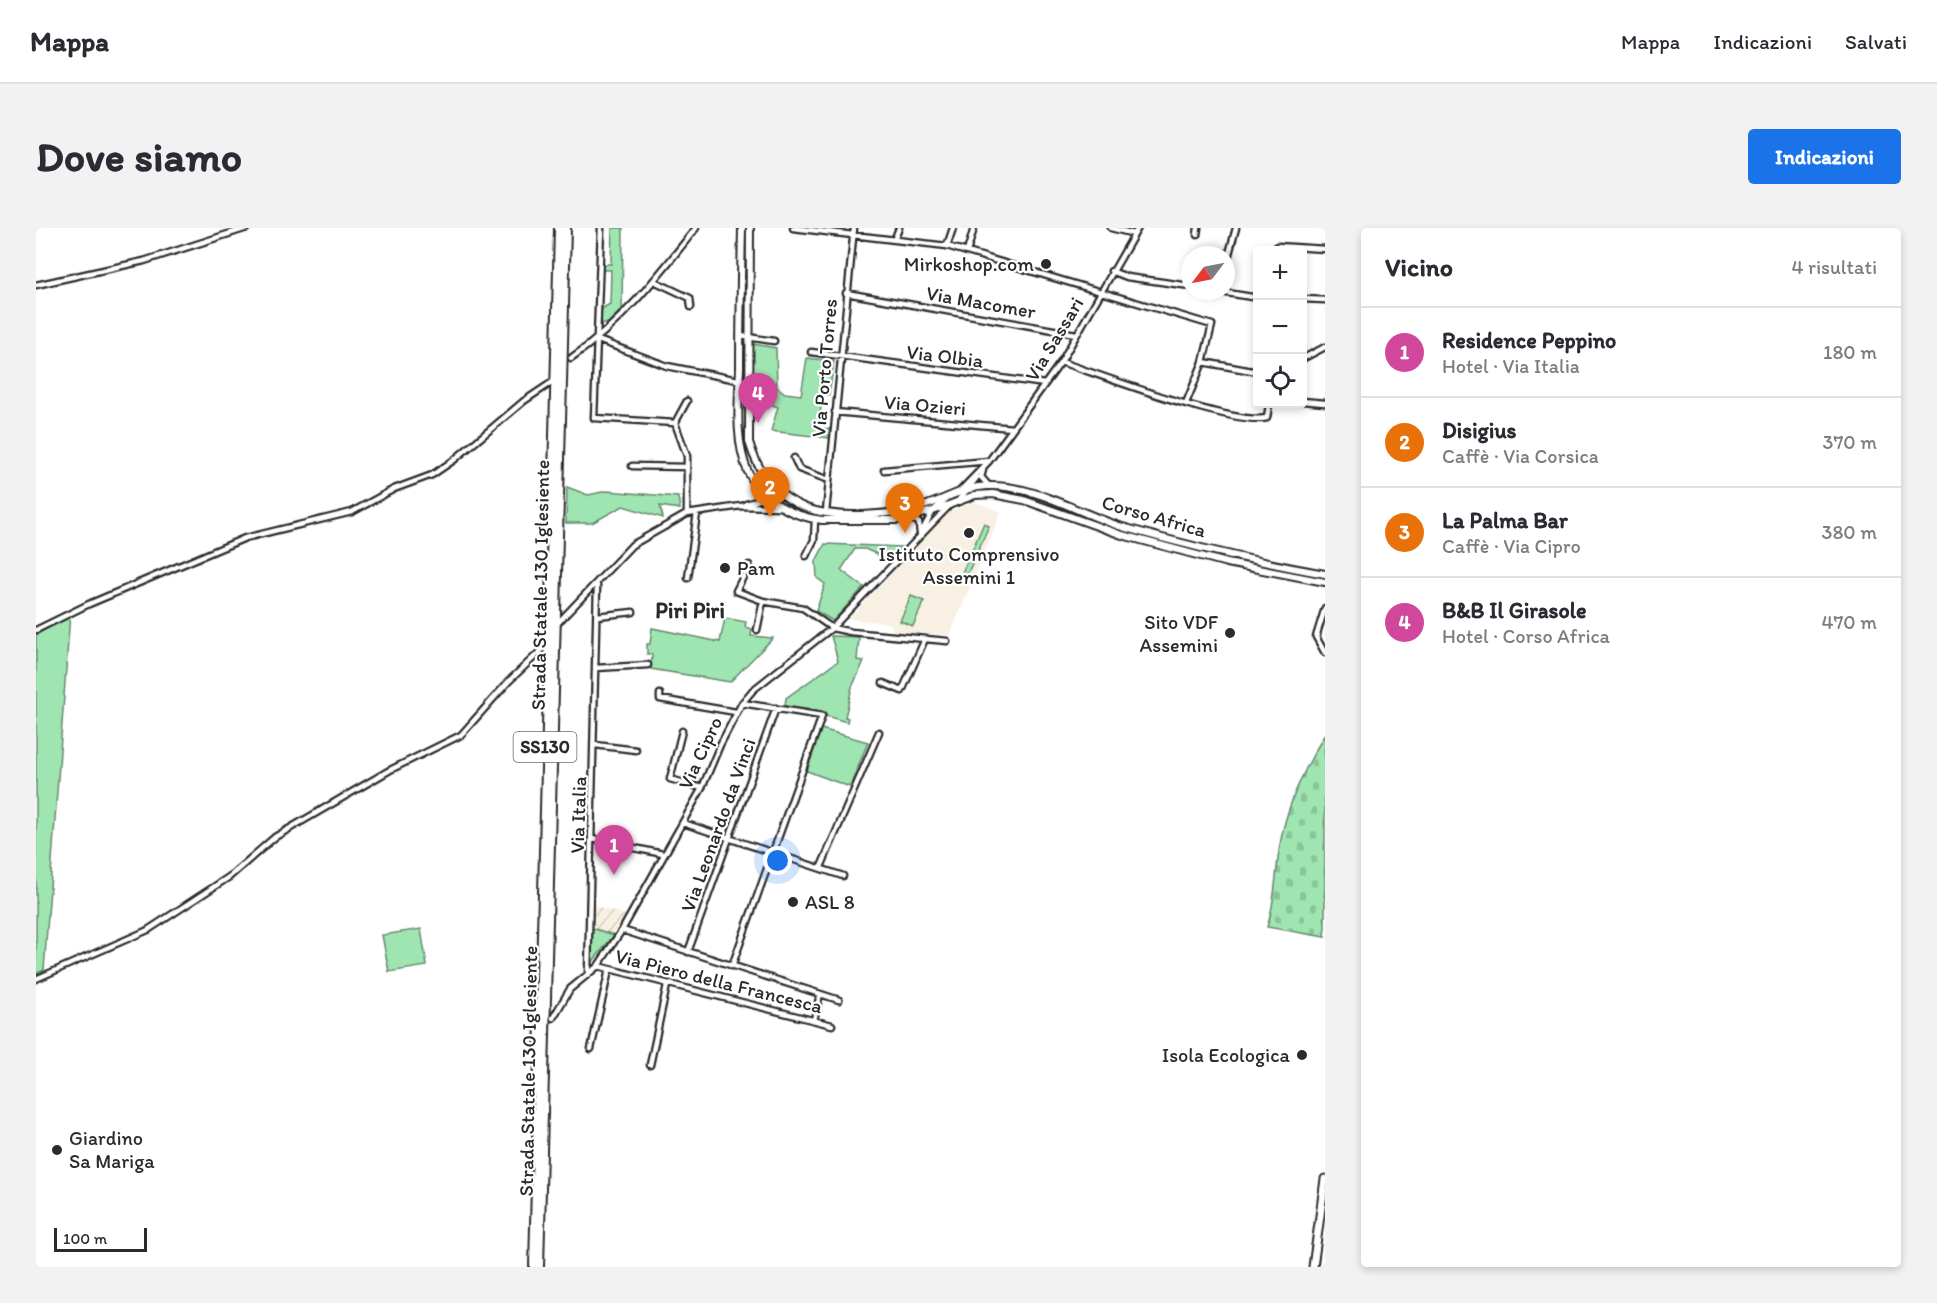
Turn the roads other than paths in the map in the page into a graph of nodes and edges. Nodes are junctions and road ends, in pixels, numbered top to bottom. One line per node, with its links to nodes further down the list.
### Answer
1 (247, 228): 27 (street)
2 (559, 228): 49 (main road, Strada Statale 130 Iglesiente / SS130)
3 (566, 228): 96 (main road, Strada Statale 130 Iglesiente / SS130)
4 (601, 228): 39 (street)
5 (696, 228): 26 (street)
6 (742, 228): 37 (street, Corso Africa)
7 (750, 228): 38 (street, Corso Africa)
8 (793, 228): 16 (street)
9 (899, 228): 19 (street)
10 (952, 228): 20 (street)
11 (974, 228): 24 (street)
12 (1111, 228): 17 (street)
13 (1138, 228): 17 (street, Via Sassari)
14 (1198, 228): 18 (street)
15 (1236, 228): 21 (street)
16 (853, 231): 19 (street); 30 (street, Via Porto Torres)
17 (1134, 234): 25 (street, Via Sassari)
18 (1197, 235)
19 (895, 238): 20 (street)
20 (947, 246): 24 (street)
21 (1231, 246)
22 (1307, 248): 23 (street)
23 (1325, 249)
24 (967, 252): 29 (street)
25 (1111, 272): 28 (street); 29 (street, Via Sassari)
26 (654, 281): 35 (street); 39 (street)
27 (36, 285)
28 (1181, 285)
29 (1101, 290): 36 (street, Via Sassari); 47 (street)
30 (846, 293): 36 (street, Via Macomer); 45 (street, Via Porto Torres)
31 (1235, 294): 32 (street)
32 (1253, 297)
33 (1307, 299): 34 (street)
34 (1325, 300)
35 (691, 307)
36 (1076, 334): 46 (street, Via Sassari)
37 (740, 336): 38 (street); 50 (street, Corso Africa)
38 (748, 338): 40 (street); 51 (street, Corso Africa)
39 (598, 340): 44 (street); 50 (street); 59 (street)
40 (774, 341)
41 (1325, 347): 43 (street)
42 (811, 352): 45 (street, Via Olbia)
43 (1307, 356)
44 (571, 358)
45 (840, 358): 52 (street, Via Olbia); 58 (street, Via Porto Torres)
46 (1061, 362): 52 (street, Via Sassari); 55 (street)
47 (1203, 362): 48 (street); 55 (street)
48 (1253, 371)
49 (554, 381): 98 (street); 102 (main road, Strada Statale 130 Iglesiente / SS130)
50 (740, 381): 51 (street); 68 (street, Corso Africa)
51 (748, 382): 72 (street, Corso Africa)
52 (1045, 384): 60 (street, Via Sassari)
53 (687, 401): 59 (street)
54 (1307, 401): 56 (street)
55 (1186, 403): 57 (street)
56 (1325, 403)
57 (1268, 408)
58 (835, 412): 60 (street, Via Ozieri); 67 (street, Via Porto Torres)
59 (675, 423): 64 (street)
60 (1013, 428): 62 (street, Via Sassari)
61 (794, 458): 67 (street)
62 (989, 460): 65 (street); 66 (street, Via Sassari); 71 (street, Via Sassari)
63 (632, 466): 64 (street)
64 (687, 467): 82 (street)
65 (884, 470)
66 (983, 470): 69 (street); 70 (street, Via Sassari)
67 (829, 480): 80 (street, Via Porto Torres)
68 (758, 486): 74 (street, Corso Africa); 75 (street)
69 (989, 486): 70 (street, Corso Africa); 88 (street, Corso Africa)
70 (972, 488): 71 (street, Corso Africa); 73 (street); 76 (street, Via Sassari)
71 (960, 491): 76 (street, Corso Africa)
72 (782, 495): 74 (street); 80 (street, Corso Africa)
73 (981, 495): 76 (street, Corso Africa); 90 (street, Corso Africa)
74 (768, 496): 75 (street); 78 (street, Corso Africa)
75 (756, 501): 77 (street)
76 (952, 501): 79 (street, Corso Africa); 80 (street, Corso Africa); 85 (street, Via Cipro)
77 (741, 506): 78 (street); 81 (street)
78 (780, 507): 83 (street, Corso Africa)
79 (933, 511): 84 (street, Corso Africa); 85 (street, Via Cipro)
80 (826, 512)
81 (697, 513): 82 (street); 89 (street)
82 (687, 514): 91 (street)
83 (815, 519): 84 (street, Corso Africa); 86 (street)
84 (897, 520): 85 (street)
85 (920, 536): 97 (street, Via Cipro)
86 (806, 556)
87 (749, 565): 92 (street)
88 (1325, 574)
89 (688, 578)
90 (1325, 582)
91 (597, 585): 95 (street, Via Italia); 96 (street)
92 (763, 601): 97 (street); 99 (street)
93 (1325, 608): 103 (street)
94 (633, 612): 95 (street)
95 (597, 616): 105 (street, Via Italia)
96 (555, 626): 140 (main road, Strada Statale 130 Iglesiente / SS130)
97 (832, 628): 100 (street); 108 (street, Via Cipro)
98 (36, 630)
99 (757, 630)
100 (925, 639): 101 (street); 106 (street)
101 (947, 641)
102 (547, 645): 129 (street); 139 (main road, Strada Statale 130 Iglesiente / SS130)
103 (1325, 653)
104 (648, 665): 105 (street)
105 (596, 668): 113 (street, Via Italia)
106 (883, 682)
107 (660, 694): 110 (street)
108 (742, 703): 109 (street); 110 (street, Via Cipro)
109 (776, 708): 117 (street, Via Leonardo da Vinci); 119 (street)
110 (736, 712): 115 (street, Via Cipro)
111 (682, 731): 115 (street)
112 (879, 732): 121 (street)
113 (595, 746): 114 (street); 118 (street, Via Italia)
114 (636, 750)
115 (702, 788): 116 (street, Via Cipro)
116 (683, 822): 117 (street); 120 (street, Via Cipro)
117 (729, 837): 119 (street); 124 (street, Via Leonardo da Vinci)
118 (592, 839): 120 (street); 128 (street, Via Italia)
119 (772, 851): 121 (street); 126 (street)
120 (663, 854): 123 (street, Via Cipro)
121 (821, 867): 122 (street)
122 (843, 876)
123 (622, 930): 124 (street); 125 (street, Via Cipro)
124 (688, 952): 126 (street)
125 (598, 966): 127 (street, Via Piero della Francesca); 128 (street, Via Cipro)
126 (732, 966): 131 (street)
127 (609, 970): 130 (street, Via Piero della Francesca); 136 (street)
128 (588, 973): 133 (street, Via Cipro)
129 (36, 979)
130 (668, 985): 134 (street, Via Piero della Francesca); 137 (street)
131 (820, 994): 132 (street); 134 (street)
132 (839, 1000)
133 (553, 1018)
134 (814, 1020): 135 (street, Via Piero della Francesca)
135 (832, 1025)
136 (591, 1049)
137 (650, 1065)
138 (1325, 1179): 141 (main road)
139 (534, 1267)
140 (539, 1267)
141 (1313, 1267)

